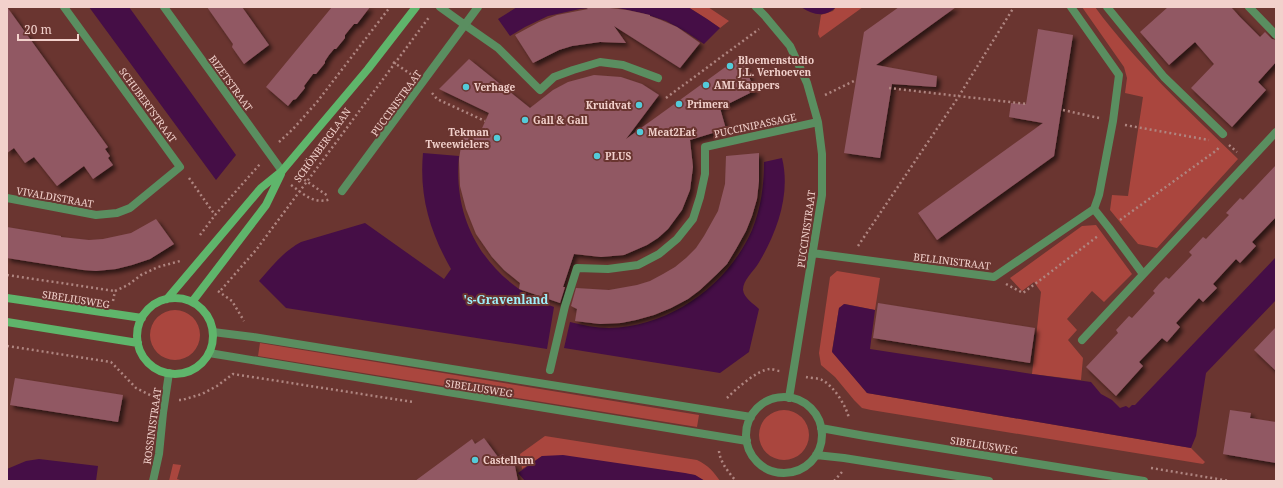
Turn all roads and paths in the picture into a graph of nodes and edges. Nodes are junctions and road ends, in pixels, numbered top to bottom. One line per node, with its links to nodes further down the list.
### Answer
1 (64, 7): 32 (street, SCHUBERTSTRAAT)
2 (164, 7): 30 (street, BIZETSTRAAT)
3 (390, 7): 30 (path)
4 (416, 7): 33 (street, SCHÖNBERGLAAN)
5 (440, 7): 14 (street)
6 (478, 7): 14 (street, PUCCINISTRAAT)
7 (756, 7): 13 (street, PUCCINISTRAAT)
8 (1014, 7): 20 (path)
9 (1071, 7): 25 (street)
10 (1107, 7): 29 (street)
11 (1249, 7): 15 (street)
12 (432, 13): 34 (path, SCHÖNBERGLAAN)
13 (769, 21): 21 (path); 22 (street, PUCCINISTRAAT)
14 (464, 25): 16 (street); 18 (street, PUCCINISTRAAT)
15 (1276, 35)
16 (658, 78)
17 (856, 80): 22 (path)
18 (423, 83): 26 (path); 36 (street, PUCCINISTRAAT)
19 (889, 88): 20 (path)
20 (959, 96): 23 (path); 40 (path)
21 (666, 98)
22 (812, 102): 27 (street, PUCCINISTRAAT)
23 (1027, 104)
24 (1063, 110): 25 (path)
25 (1113, 121): 29 (path); 38 (street)
26 (485, 122)
27 (818, 122): 39 (street, PUCCINISTRAAT); 56 (street, PUCCINIPASSAGE)
28 (1276, 132): 31 (street)
29 (1223, 137): 31 (path)
30 (270, 153): 32 (path); 33 (street, BIZETSTRAAT)
31 (1248, 162): 42 (street)
32 (180, 166): 37 (street, VIVALDISTRAAT)
33 (282, 171): 34 (path); 35 (path); 46 (street, SCHÖNBERGLAAN); 47 (street, SCHÖNBERGLAAN)
34 (306, 182): 35 (path, SCHÖNBERGLAAN); 36 (path)
35 (300, 191): 36 (path); 44 (path, SCHÖNBERGLAAN)
36 (339, 194)
37 (7, 198)
38 (1094, 209): 40 (street, BELLINISTRAAT); 42 (street)
39 (812, 253): 40 (street, BELLINISTRAAT); 58 (street, PUCCINISTRAAT)
40 (849, 258)
41 (180, 261): 43 (path, SIBELIUSWEG)
42 (1143, 274): 51 (street)
43 (7, 275)
44 (219, 291)
45 (7, 298): 48 (street, SIBELIUSWEG)
46 (167, 299): 47 (street); 48 (street)
47 (192, 302): 50 (street)
48 (142, 318): 52 (street)
49 (7, 322): 52 (street)
50 (213, 332): 54 (street); 59 (street, SIBELIUSWEG)
51 (1082, 340)
52 (138, 343): 57 (street)
53 (7, 346): 55 (path)
54 (209, 353): 57 (street); 61 (street, SIBELIUSWEG)
55 (111, 362)
56 (550, 370)
57 (169, 373): 66 (street, ROSSINISTRAAT)
58 (789, 398): 59 (street); 60 (street)
59 (751, 417): 61 (street)
60 (821, 428): 63 (street); 71 (street, SIBELIUSWEG)
61 (747, 441): 64 (street)
62 (719, 453): 67 (path)
63 (816, 456): 64 (street); 70 (street)
64 (778, 472): 68 (street)
65 (842, 472): 69 (path)
66 (153, 481)
67 (736, 481)
68 (777, 481)
69 (834, 481)
70 (989, 481)
71 (1144, 481)

